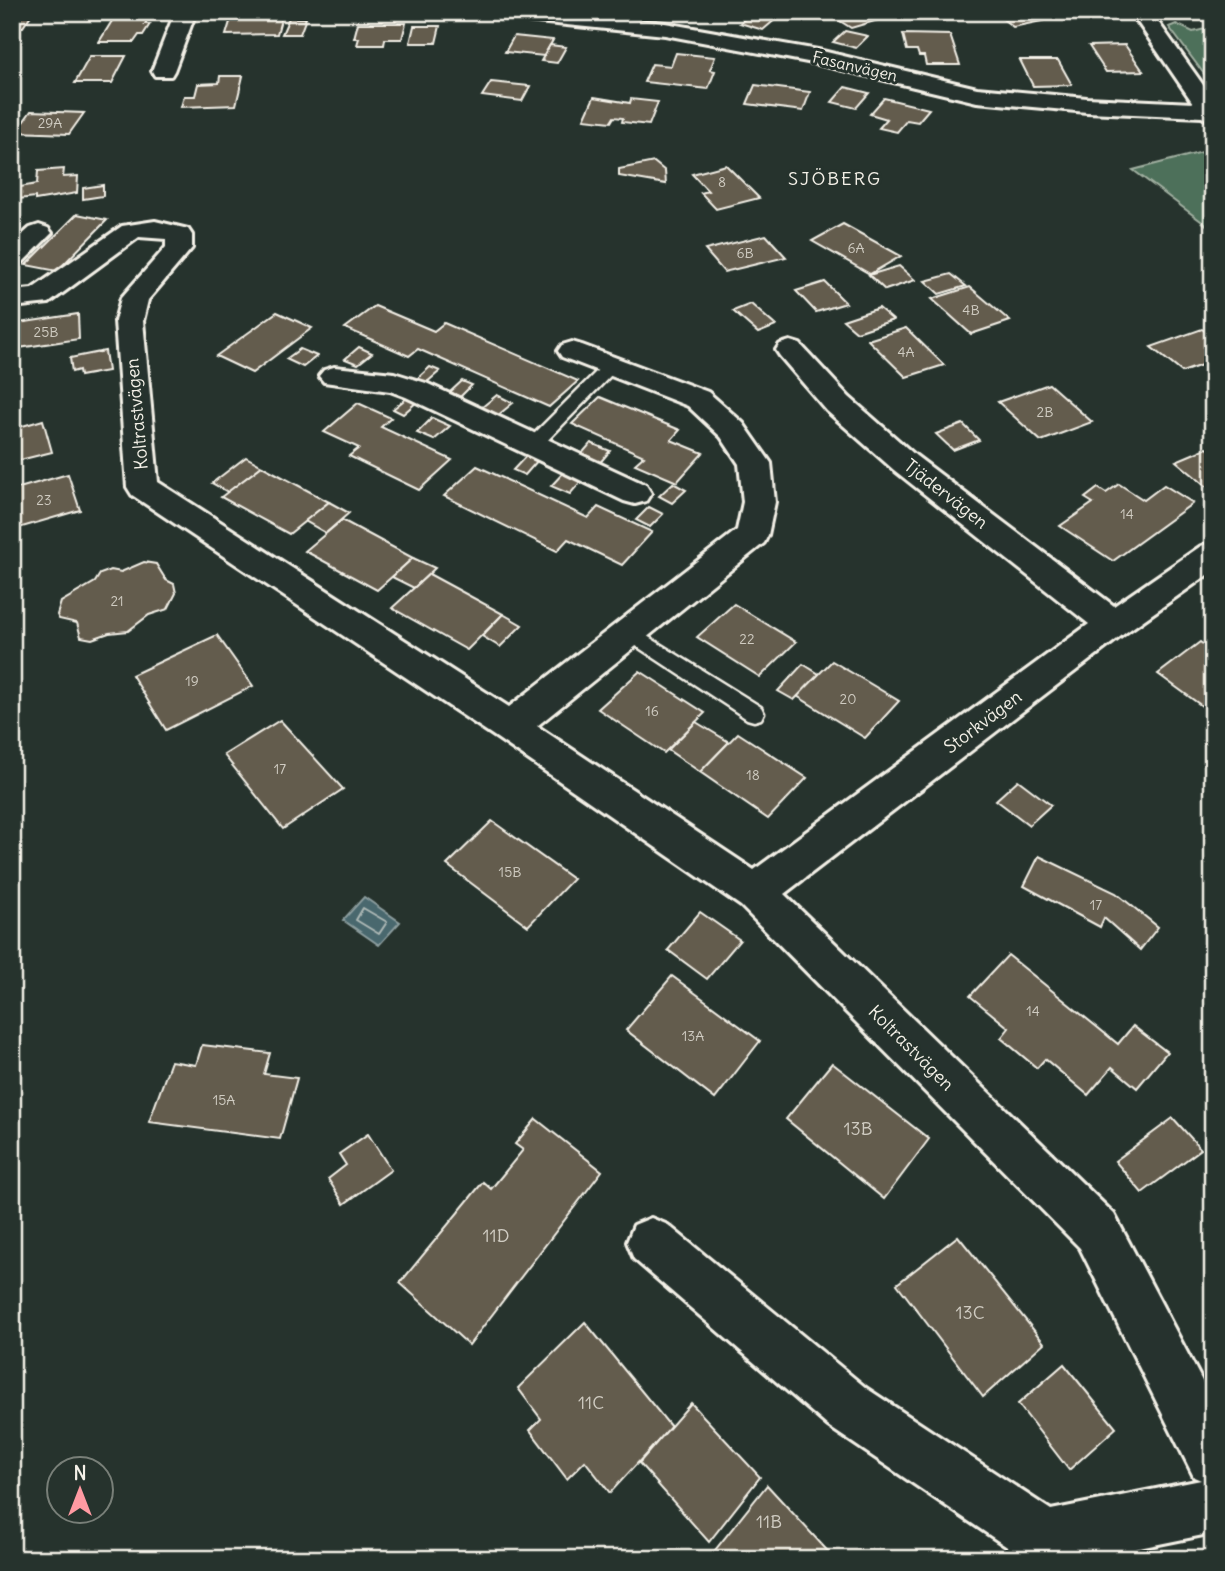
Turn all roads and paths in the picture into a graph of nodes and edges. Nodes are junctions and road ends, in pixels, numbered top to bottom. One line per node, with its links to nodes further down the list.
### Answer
1 (186, 12): 4 (street)
2 (498, 12): 5 (street, Fasanvägen)
3 (1138, 12): 5 (street)
4 (163, 71)
5 (1211, 113)
6 (39, 233): 7 (street)
7 (12, 258)
8 (12, 299): 19 (street, Koltrastvägen)
9 (790, 350): 16 (street, Tjädervägen)
10 (572, 351): 11 (street)
11 (611, 366): 13 (lane); 17 (street)
12 (334, 376): 13 (street)
13 (533, 445): 14 (street)
14 (635, 493)
15 (1213, 554): 16 (street, Storkvägen)
16 (1113, 624): 20 (street, Storkvägen)
17 (631, 633): 18 (lane); 19 (street)
18 (754, 713)
19 (510, 727): 20 (street, Koltrastvägen)
20 (755, 892): 22 (street, Koltrastvägen)
21 (651, 1242): 23 (street)
22 (1213, 1458)
23 (1213, 1505)

